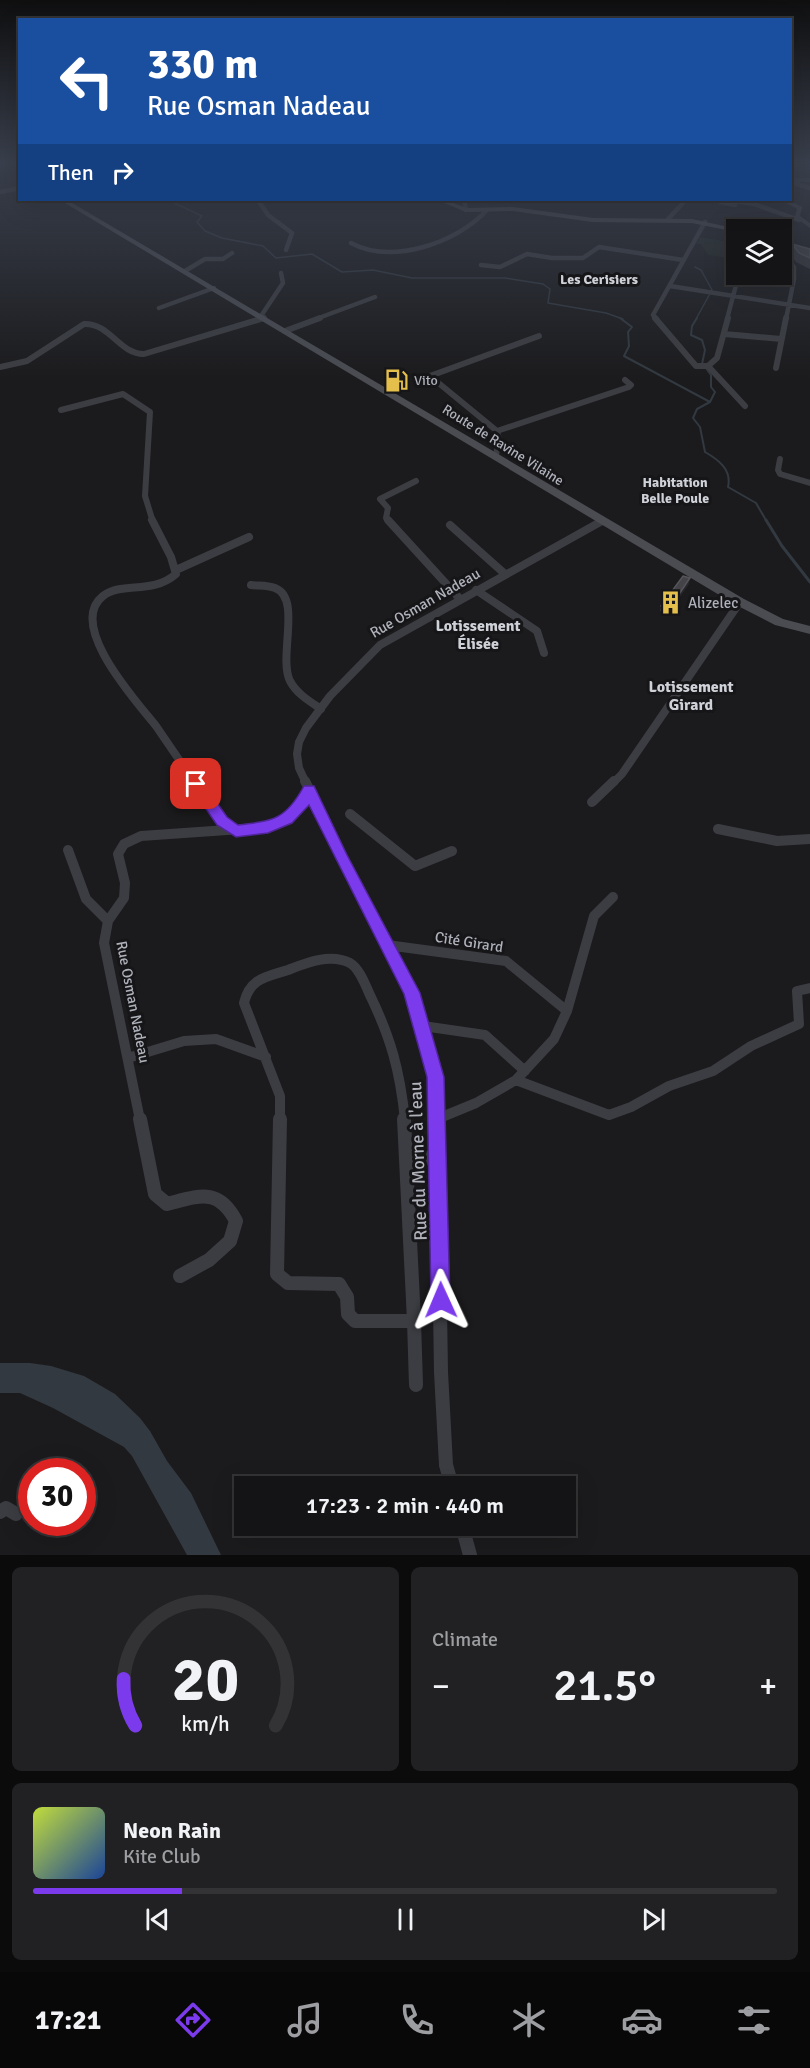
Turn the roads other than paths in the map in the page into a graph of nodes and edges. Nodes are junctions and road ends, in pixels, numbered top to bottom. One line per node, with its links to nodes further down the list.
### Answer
1 (122, 235): 12 (main road, Route de Ravine Vilaine)
2 (291, 235): 7 (street)
3 (454, 235): 5 (street)
4 (698, 235): 10 (street)
5 (351, 243)
6 (793, 248): 9 (main road); 19 (street)
7 (286, 250)
8 (232, 253): 12 (street)
9 (810, 254)
10 (683, 260): 11 (street); 15 (street)
11 (482, 265)
12 (185, 271): 16 (main road, Route de Ravine Vilaine)
13 (281, 273): 22 (street)
14 (736, 285): 18 (street)
15 (670, 286): 18 (street); 27 (street)
16 (214, 288): 20 (street); 22 (main road, Route de Ravine Vilaine)
17 (375, 297): 23 (street)
18 (733, 297): 19 (street); 24 (street)
19 (790, 306): 21 (street); 26 (street)
20 (159, 308)
21 (810, 308)
22 (262, 317): 23 (main road, Route de Ravine Vilaine); 28 (street)
23 (285, 330): 34 (main road, Route de Ravine Vilaine)
24 (724, 334): 26 (street); 27 (street)
25 (539, 336): 33 (street)
26 (782, 339): 29 (street)
27 (708, 366): 31 (street)
28 (0, 367)
29 (776, 368)
30 (625, 380): 33 (street)
31 (745, 406)
32 (61, 410): 41 (street)
33 (497, 431): 34 (street)
34 (496, 456): 38 (main road, Route de Ravine Vilaine)
35 (780, 459): 37 (street)
36 (416, 481): 45 (street)
37 (810, 483)
38 (602, 521): 42 (street, Rue Osman Nadeau); 46 (main road, Route de Ravine Vilaine)
39 (450, 525): 42 (street)
40 (249, 537): 41 (street)
41 (176, 570): 54 (street)
42 (505, 574): 44 (street, Rue Osman Nadeau)
43 (250, 585): 49 (street)
44 (476, 590): 45 (street, Rue Osman Nadeau); 48 (street)
45 (460, 599): 49 (street, Rue Osman Nadeau)
46 (740, 602): 47 (main road, Route de Ravine Vilaine); 51 (street)
47 (810, 630)
48 (544, 653)
49 (321, 709): 50 (street, Rue Osman Nadeau)
50 (309, 789): 54 (street, Rue Osman Nadeau); 60 (street, Rue du Morne à l'eau)
51 (592, 802)
52 (350, 814): 57 (street)
53 (718, 829): 55 (street)
54 (236, 831): 59 (street, Rue Osman Nadeau)
55 (810, 839)
56 (68, 850): 59 (street)
57 (452, 851)
58 (613, 897): 62 (street)
59 (108, 921): 65 (street, Rue Osman Nadeau)
60 (387, 945): 62 (street, Cité Girard); 63 (street, Rue du Morne à l'eau)
61 (810, 988): 67 (street)
62 (567, 1011): 66 (street)
63 (423, 1026): 66 (street); 68 (street, Rue du Morne à l'eau)
64 (266, 1057): 65 (street); 70 (street); 72 (street)
65 (128, 1058): 71 (street, Rue Osman Nadeau)
66 (525, 1071): 67 (street)
67 (516, 1080): 68 (street)
68 (437, 1119): 69 (street, Rue du Morne à l'eau)
69 (439, 1157): 70 (street); 74 (street, Rue du Morne à l'eau)
70 (408, 1160): 72 (street)
71 (180, 1276)
72 (414, 1321): 73 (street)
73 (416, 1385)
74 (449, 1476)
75 (0, 1512): 76 (street)
76 (16, 1514)
77 (465, 1536): 78 (street)
78 (470, 1555)

